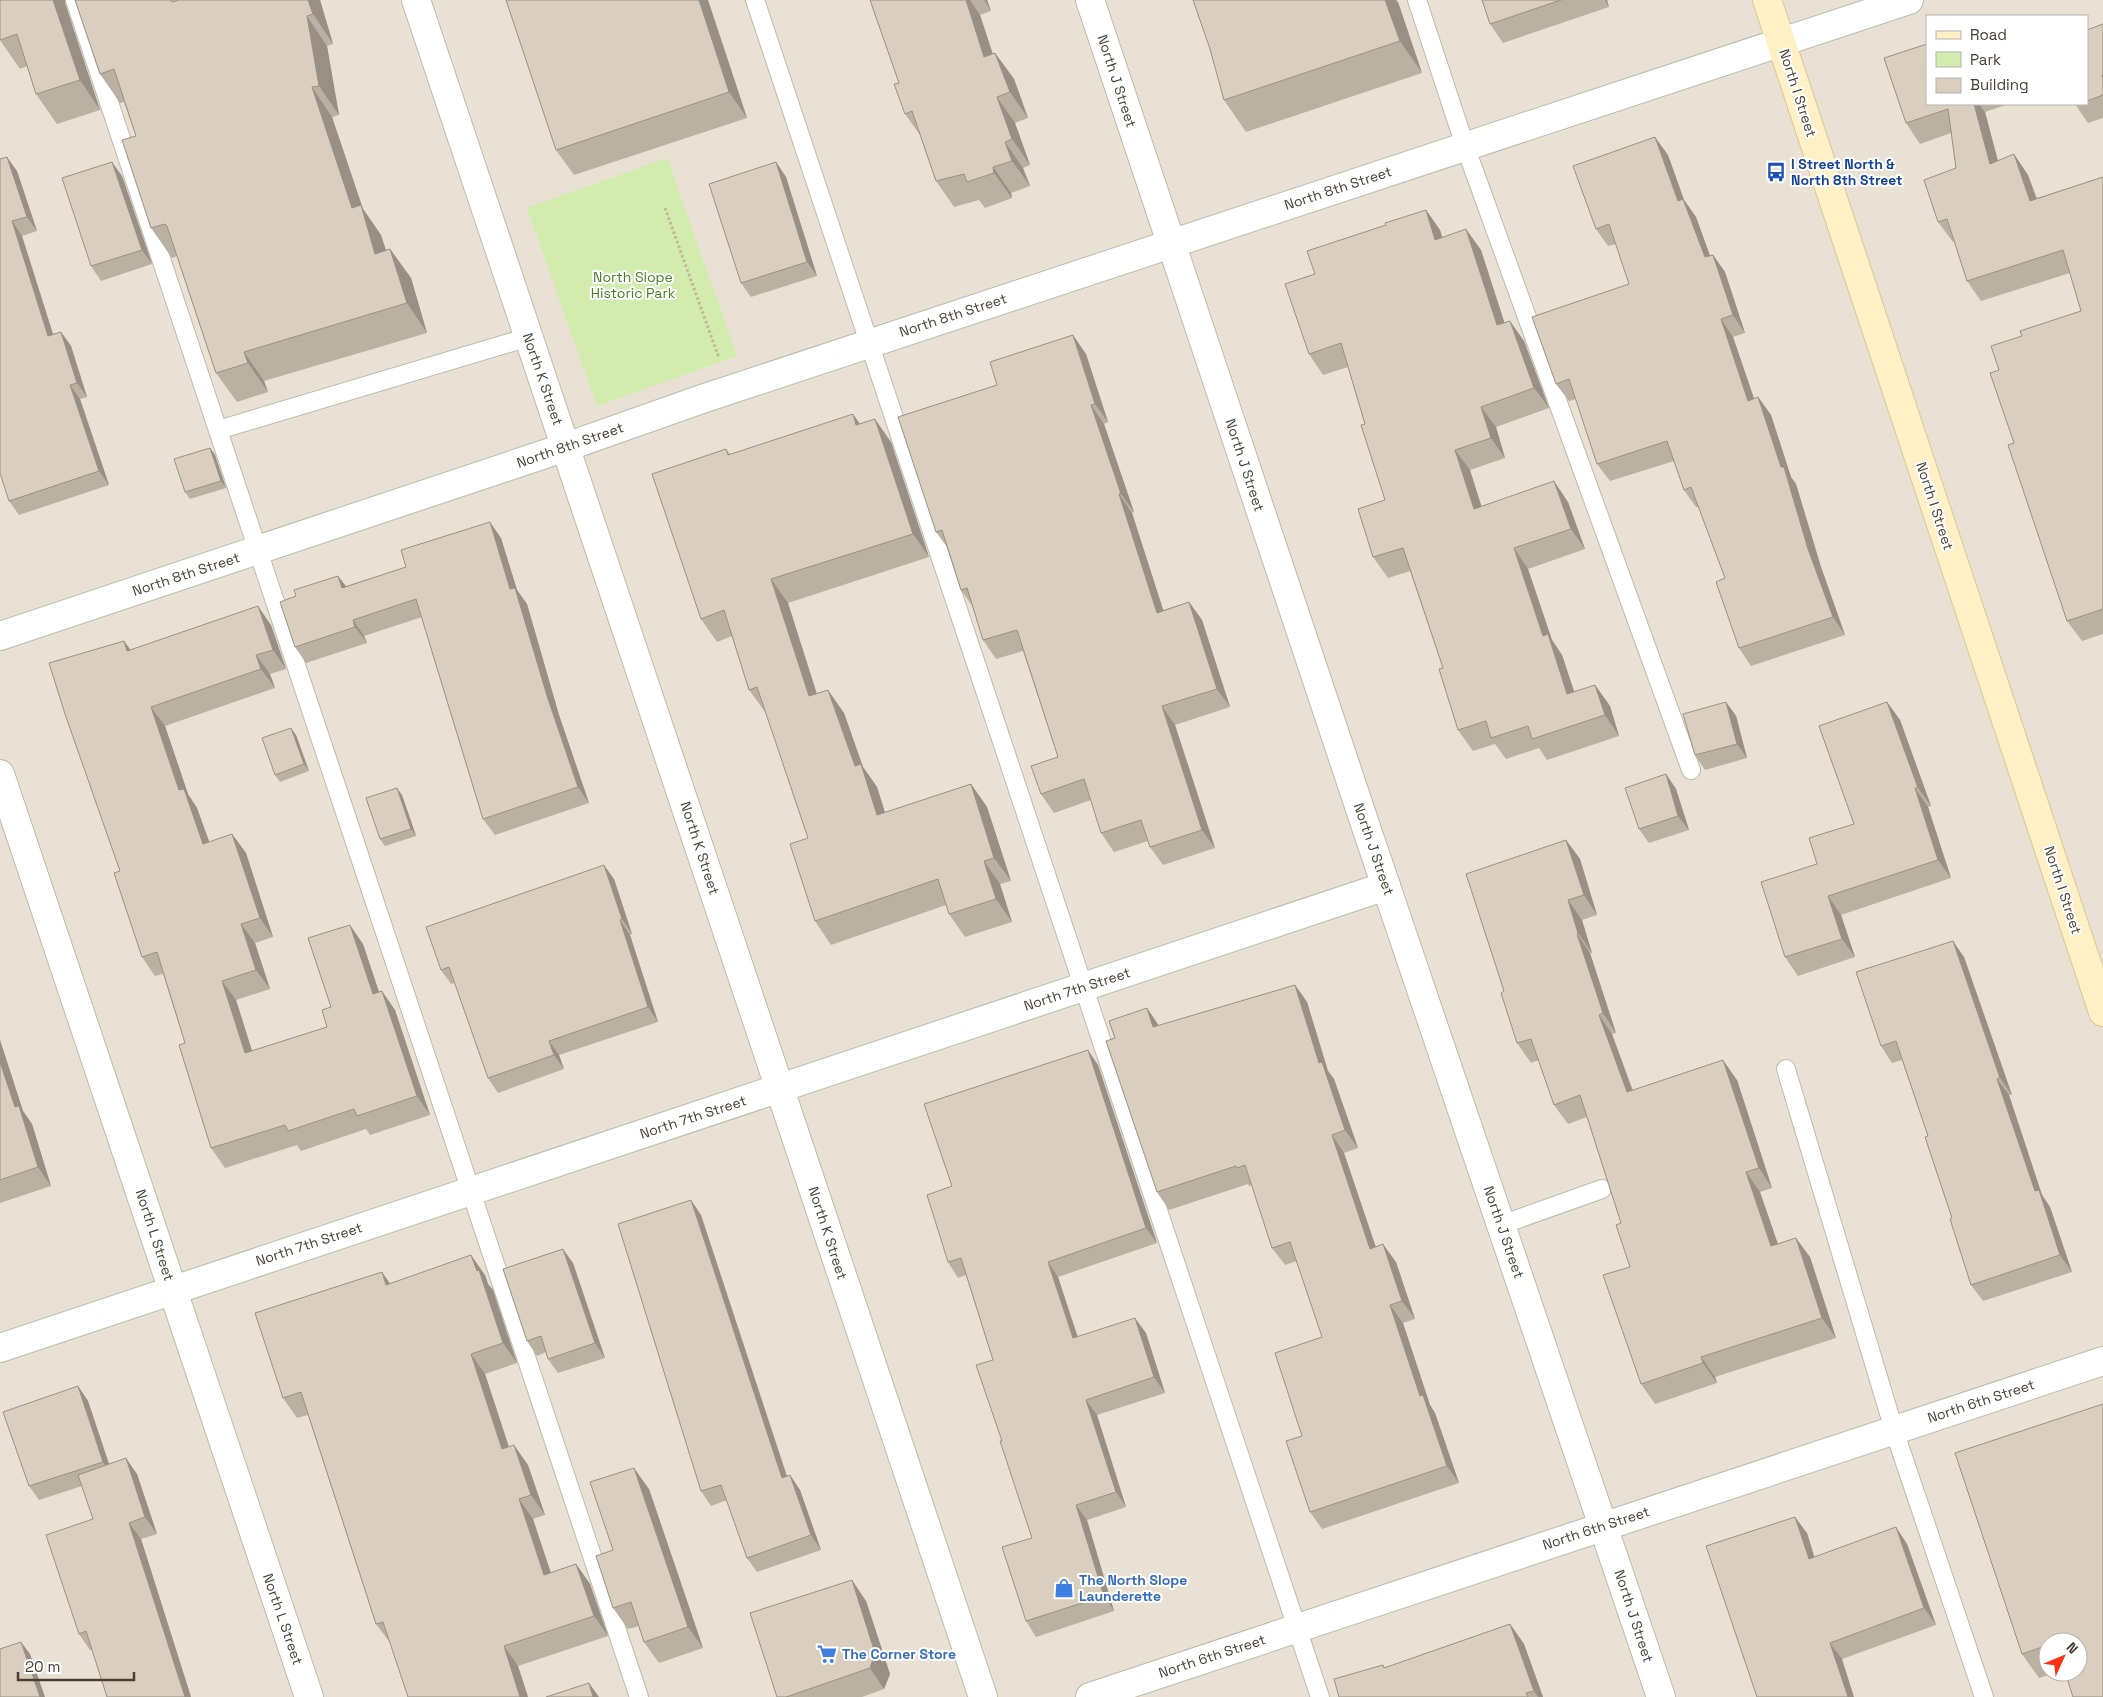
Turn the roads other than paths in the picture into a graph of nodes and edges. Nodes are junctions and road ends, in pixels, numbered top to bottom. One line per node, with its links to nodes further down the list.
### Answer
1 (75, 0): 13 (lane)
2 (416, 0): 11 (street, North K Street)
3 (755, 0): 12 (lane)
4 (1090, 0): 10 (street, North J Street)
5 (1416, 0): 9 (lane)
6 (1767, 0): 8 (main road, North I Street)
7 (1909, 0): 8 (street, North 8th Street)
8 (1782, 43): 9 (street, North 8th Street); 21 (main road, North I Street)
9 (1466, 146): 10 (street, North 8th Street); 17 (lane)
10 (1171, 242): 12 (street, North 8th Street); 19 (street, North J Street)
11 (528, 337): 13 (lane); 14 (street, North K Street)
12 (870, 343): 14 (street, North 8th Street); 20 (lane)
13 (218, 430): 15 (lane)
14 (566, 447): 15 (street, North 8th Street); 23 (street, North K Street)
15 (258, 550): 16 (street, North 8th Street); 25 (lane)
16 (0, 636)
17 (1691, 770)
18 (0, 774): 27 (street, North L Street)
19 (1386, 886): 20 (street, North 7th Street); 26 (street, North J Street)
20 (1084, 986): 23 (street, North 7th Street); 32 (lane)
21 (2103, 1012)
22 (1786, 1069): 30 (lane)
23 (780, 1088): 25 (street, North 7th Street); 35 (street, North K Street)
24 (1602, 1189): 26 (lane)
25 (470, 1191): 27 (street, North 7th Street); 34 (lane)
26 (1501, 1224): 31 (street, North J Street)
27 (173, 1290): 28 (street, North 7th Street); 33 (street, North L Street)
28 (0, 1348)
29 (2103, 1361): 30 (street, North 6th Street)
30 (1894, 1430): 31 (street, North 6th Street); 39 (lane)
31 (1604, 1525): 32 (street, North 6th Street); 38 (street, North J Street)
32 (1297, 1628): 36 (street, North 6th Street); 37 (lane)
33 (309, 1697)
34 (639, 1697)
35 (982, 1697)
36 (1090, 1697)
37 (1320, 1697)
38 (1661, 1697)
39 (1984, 1697)

